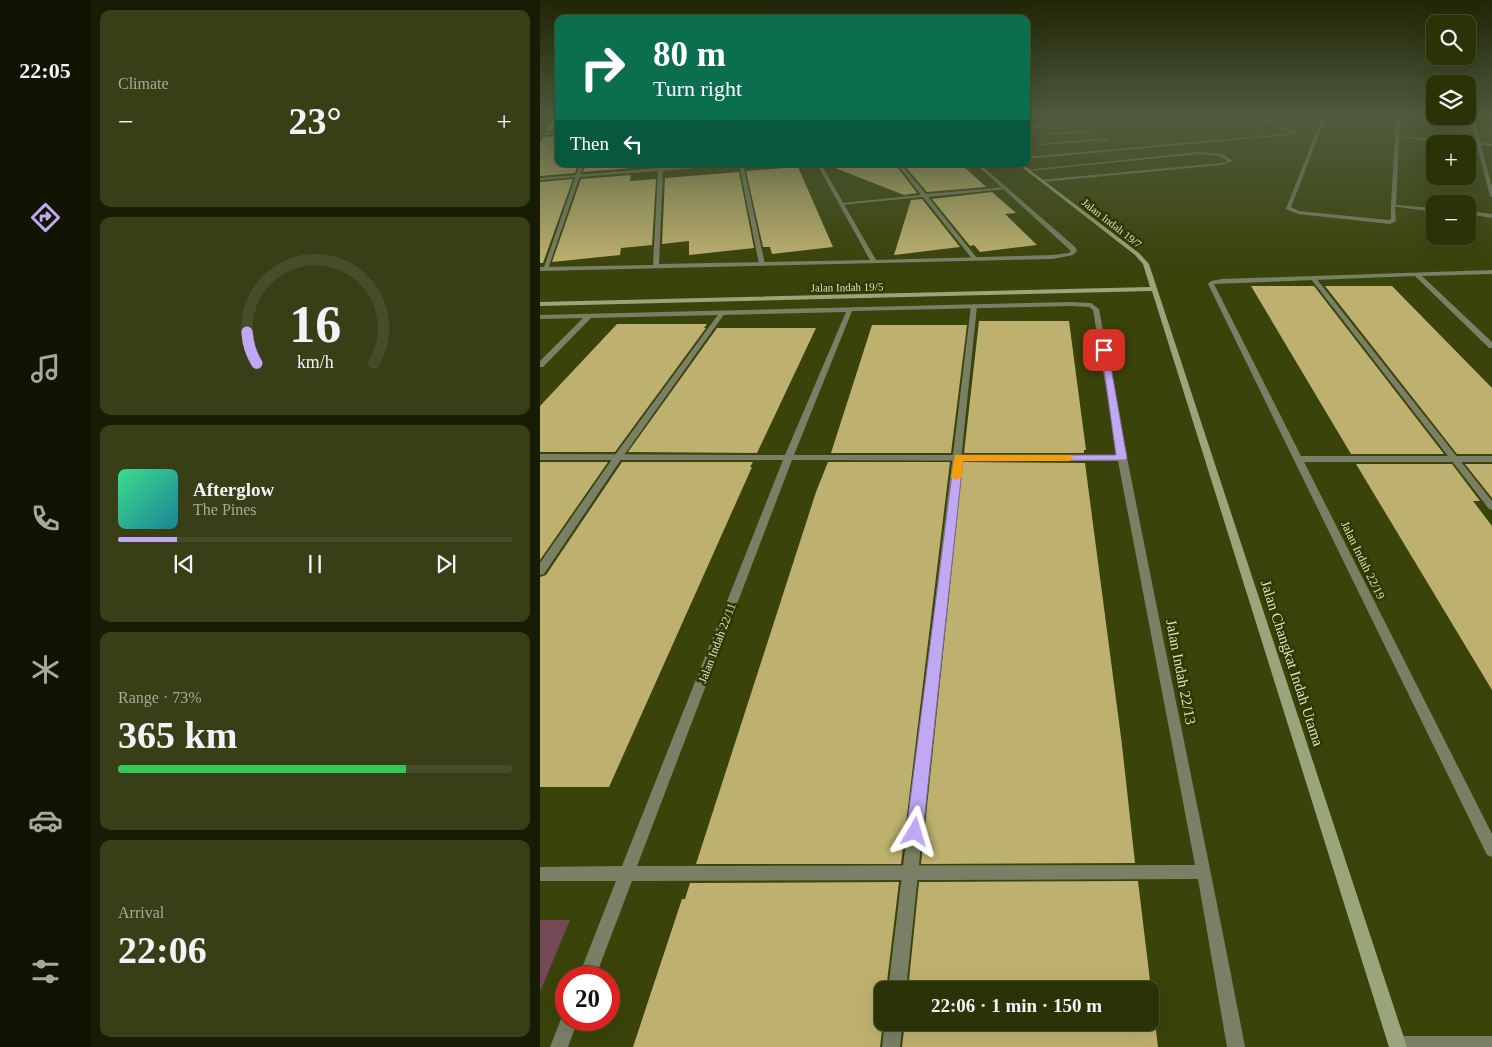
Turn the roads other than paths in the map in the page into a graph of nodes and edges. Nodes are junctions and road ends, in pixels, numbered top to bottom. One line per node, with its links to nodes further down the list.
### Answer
1 (1070, 166): 13 (street)
2 (1203, 166): 16 (street)
3 (1305, 166): 21 (street)
4 (1395, 166): 21 (street)
5 (1484, 166): 19 (street)
6 (581, 167): 14 (street)
7 (660, 167): 14 (street); 28 (street)
8 (742, 167): 27 (street)
9 (821, 167): 20 (street)
10 (901, 167): 18 (street)
11 (981, 167): 17 (street)
12 (1024, 167): 13 (street, Jalan Indah 19/7)
13 (1028, 170): 16 (street, Jalan Indah 19/7)
14 (578, 176): 15 (street); 29 (street)
15 (540, 179)
16 (1042, 182): 33 (street, Jalan Indah 19/7)
17 (1005, 188): 18 (street); 25 (street)
18 (925, 196): 20 (street); 25 (street)
19 (1492, 196)
20 (842, 204): 26 (street)
21 (1393, 206): 22 (street)
22 (1426, 209)
23 (1476, 214): 24 (street)
24 (1492, 216)
25 (975, 260): 26 (street)
26 (874, 262): 27 (street)
27 (762, 264): 28 (street)
28 (656, 266): 29 (street)
29 (542, 269)
30 (1492, 272): 31 (street)
31 (1418, 275): 32 (street); 40 (street)
32 (1313, 278): 47 (street, Jalan Indah 22/19); 48 (street)
33 (1155, 289): 34 (street, Jalan Indah 19/5); 62 (street, Jalan Changkat Indah Utama)
34 (540, 304)
35 (974, 306): 36 (street); 45 (street); 46 (street, Jalan Indah 22/13)
36 (850, 309): 37 (street); 44 (street, Jalan Indah 22/11)
37 (722, 313): 38 (street); 43 (street)
38 (589, 316): 39 (street); 41 (street)
39 (540, 317)
40 (1492, 346)
41 (540, 365)
42 (540, 457): 43 (street)
43 (618, 457): 44 (street); 51 (street)
44 (789, 457): 45 (street); 56 (street, Jalan Indah 22/11)
45 (959, 458): 46 (street); 53 (street)
46 (1122, 458): 54 (street, Jalan Indah 22/13)
47 (1298, 459): 48 (street); 52 (street, Jalan Indah 22/19)
48 (1455, 459): 49 (street); 50 (street)
49 (1492, 459)
50 (1492, 507)
51 (540, 571)
52 (1492, 850)
53 (910, 872): 54 (street); 56 (street); 58 (street)
54 (1204, 872): 65 (street, Jalan Indah 22/13)
55 (540, 874): 56 (street)
56 (627, 874): 57 (street, Jalan Indah 22/11)
57 (591, 966)
58 (899, 981)
59 (566, 1031): 63 (street)
60 (893, 1031): 64 (street)
61 (1492, 1045): 62 (street)
62 (1398, 1046)
63 (559, 1047)
64 (891, 1047)
65 (1236, 1047)

